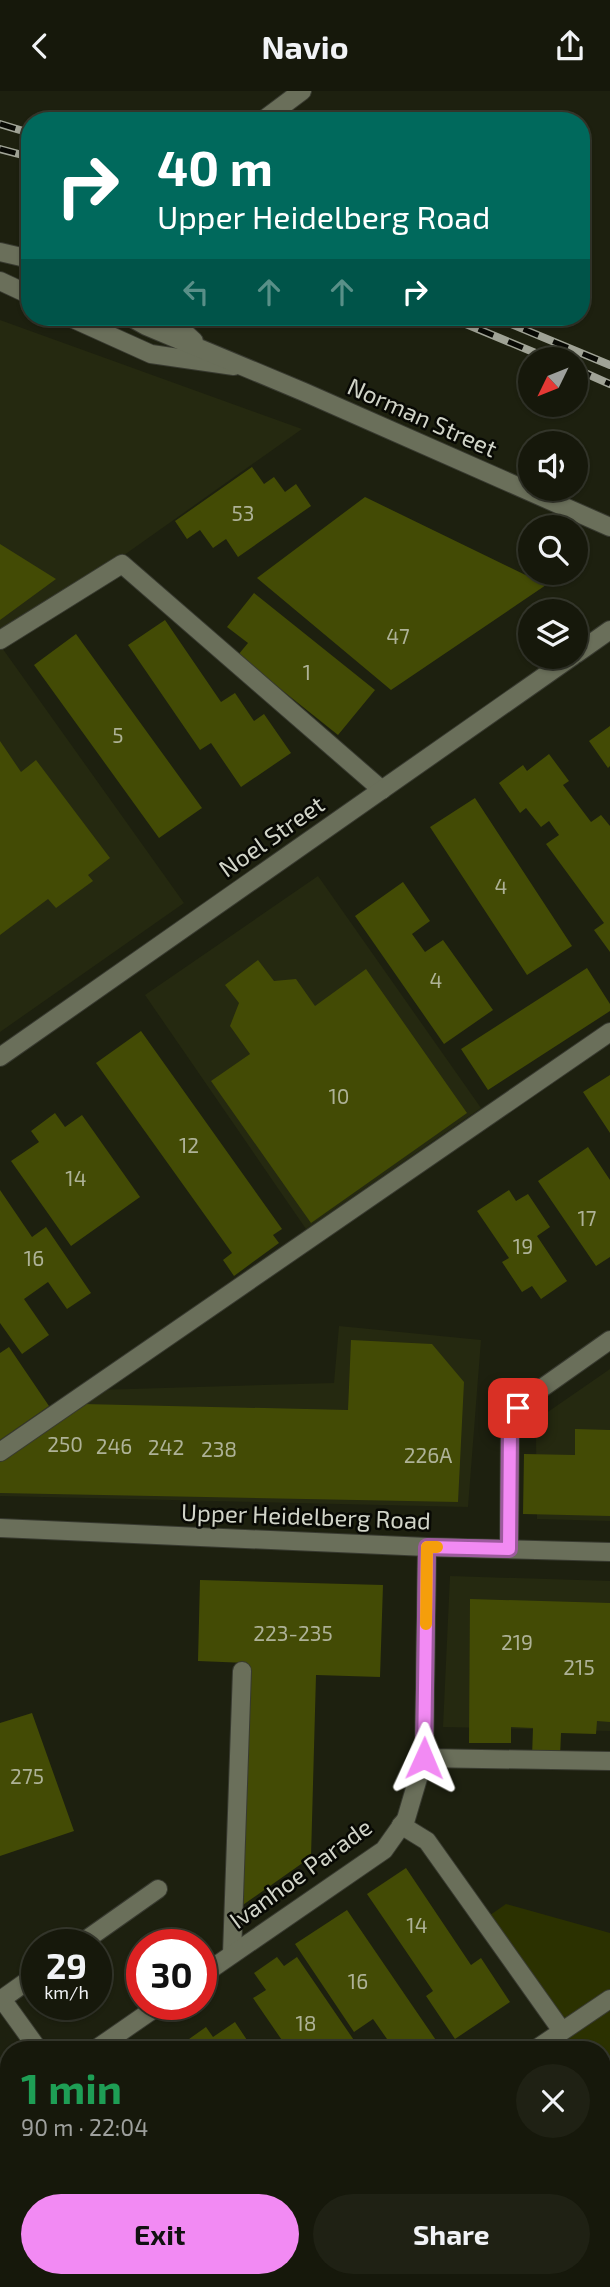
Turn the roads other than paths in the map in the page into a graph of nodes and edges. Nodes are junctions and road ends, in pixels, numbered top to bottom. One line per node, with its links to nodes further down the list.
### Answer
1 (302, 91): 2 (street)
2 (274, 112)
3 (0, 252): 4 (street)
4 (21, 257)
5 (0, 281): 6 (street)
6 (21, 291)
7 (89, 326): 11 (street)
8 (144, 326): 10 (street, Norman Street)
9 (177, 326): 10 (street, Norman Street)
10 (214, 355): 11 (street, Norman Street)
11 (245, 367): 12 (street, Norman Street)
12 (610, 527)
13 (610, 630): 15 (street, Noel Street)
14 (0, 640): 17 (street)
15 (588, 645)
16 (554, 669): 17 (street, Noel Street)
17 (382, 790): 19 (street, Noel Street)
18 (610, 1032): 21 (street)
19 (0, 1057)
20 (610, 1340): 24 (street)
21 (0, 1452)
22 (0, 1528): 23 (street, Upper Heidelberg Road)
23 (427, 1547): 24 (street, Upper Heidelberg Road); 27 (street, Ivanhoe Parade)
24 (509, 1549): 25 (street, Upper Heidelberg Road)
25 (610, 1552)
26 (242, 1671): 32 (street)
27 (424, 1758): 28 (street); 29 (street, Ivanhoe Parade)
28 (610, 1761)
29 (401, 1825): 32 (street, Ivanhoe Parade); 37 (street)
30 (158, 1889): 31 (street)
31 (101, 1929)
32 (232, 1954): 33 (street, Ivanhoe Parade)
33 (217, 1965)
34 (21, 1985): 38 (street)
35 (610, 1999): 37 (street)
36 (138, 2020): 39 (street)
37 (562, 2031): 40 (street)
38 (32, 2041)
39 (108, 2041)
40 (548, 2041)

